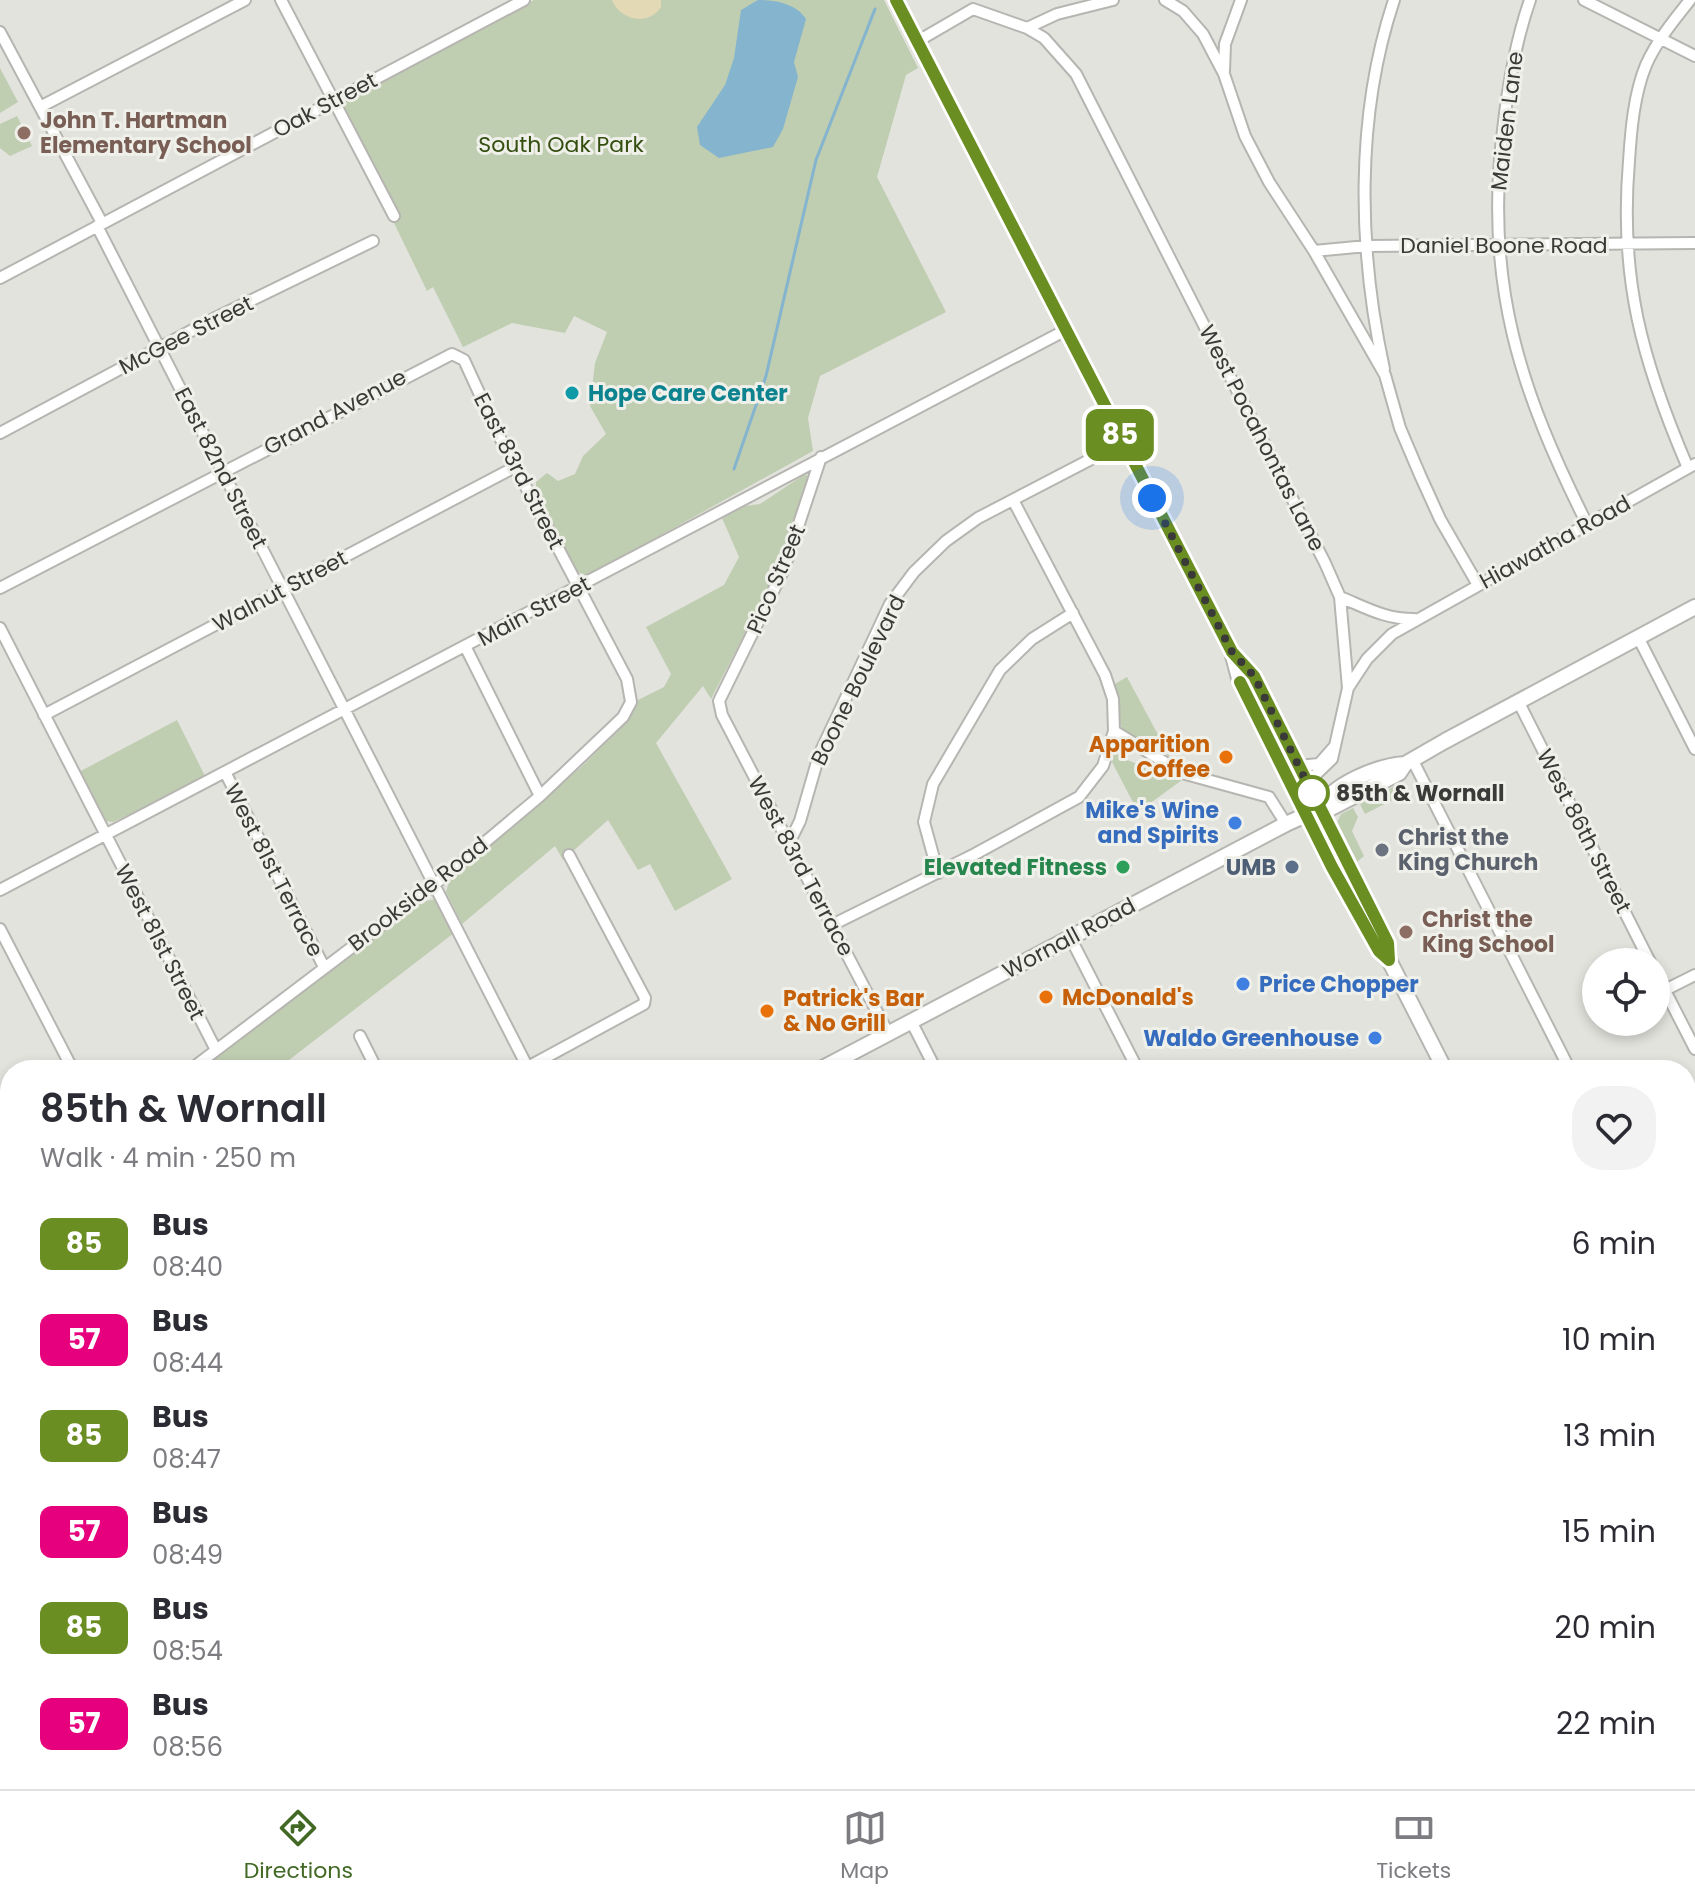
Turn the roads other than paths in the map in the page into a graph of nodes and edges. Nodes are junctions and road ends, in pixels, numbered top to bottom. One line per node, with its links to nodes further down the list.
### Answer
1 (245, 0): 20 (street)
2 (281, 0): 19 (street)
3 (524, 0): 19 (street, Oak Street)
4 (896, 0): 16 (main road)
5 (1113, 0): 13 (street)
6 (1165, 0): 18 (street)
7 (1241, 0): 18 (street)
8 (1394, 0): 27 (street)
9 (1530, 0): 25 (street, Maiden Lane)
10 (1584, 0): 15 (street)
11 (1690, 0): 15 (street)
12 (973, 5): 13 (street); 16 (street)
13 (1027, 28): 46 (street, West Pocahontas Lane)
14 (0, 32): 20 (street, East 82nd Street)
15 (1662, 38): 17 (street); 26 (street)
16 (918, 41): 30 (main road)
17 (1695, 56)
18 (1224, 74): 28 (street)
19 (333, 101): 21 (street); 22 (street, Oak Street)
20 (40, 107): 22 (street, East 82nd Street)
21 (394, 216)
22 (100, 225): 29 (street, Oak Street); 31 (street, East 82nd Street)
23 (373, 241): 31 (street, McGee Street)
24 (1695, 243): 26 (street, Daniel Boone Road)
25 (1497, 244): 26 (street, Daniel Boone Road); 27 (street, Daniel Boone Road); 41 (street, Maiden Lane)
26 (1626, 244): 37 (street)
27 (1367, 246): 28 (street, Daniel Boone Road); 33 (street)
28 (1314, 251): 33 (street)
29 (0, 278)
30 (1066, 330): 35 (main road); 36 (street, Main Street)
31 (160, 348): 34 (street, McGee Street); 39 (street, East 82nd Street)
32 (458, 356): 38 (street, East 83rd Street); 39 (street, Grand Avenue)
33 (1385, 375): 42 (street)
34 (0, 433)
35 (1124, 442): 40 (street, Boone Boulevard); 53 (main road)
36 (821, 457): 43 (street, Main Street); 55 (street, Pico Street)
37 (1692, 466): 41 (street, Hiawatha Road)
38 (515, 467): 43 (street, East 83rd Street); 45 (street, Walnut Street)
39 (223, 471): 44 (street, Grand Avenue); 45 (street, East 82nd Street)
40 (1013, 500): 48 (street); 71 (street, Boone Boulevard)
41 (1588, 526): 42 (street, Hiawatha Road)
42 (1478, 585): 49 (street, Hiawatha Road)
43 (579, 587): 52 (street, Main Street); 57 (street, East 83rd Street)
44 (0, 588)
45 (284, 589): 58 (street, East 82nd Street); 59 (street, Walnut Street)
46 (1340, 597): 49 (street); 54 (street, West Pocahontas Lane)
47 (1695, 607): 51 (main road, Wornall Road)
48 (1073, 613): 60 (street); 73 (street)
49 (1414, 619): 54 (street, Hiawatha Road)
50 (0, 628): 59 (street, West 81st Street)
51 (1638, 637): 56 (main road, Wornall Road); 62 (street)
52 (466, 648): 58 (street, Main Street); 67 (street)
53 (1232, 652): 64 (main road); 68 (main road)
54 (1348, 688): 61 (street, Hiawatha Road)
55 (720, 696): 71 (street, West 83rd Terrace)
56 (1518, 701): 63 (main road, Wornall Road); 79 (street, West 86th Street)
57 (631, 702): 67 (street, Brookside Road)
58 (345, 710): 65 (street, Main Street); 74 (street, East 82nd Street)
59 (44, 715): 70 (street, West 81st Street)
60 (1114, 731): 69 (street); 73 (street)
61 (1333, 748): 64 (street); 66 (street, Hiawatha Road)
62 (1695, 749)
63 (1409, 762): 68 (main road, Wornall Road); 98 (street)
64 (1298, 766): 66 (main road)
65 (225, 772): 70 (street, Main Street); 80 (street, West 81st Terrace)
66 (1307, 783): 68 (main road)
67 (540, 796): 74 (street, Brookside Road)
68 (1312, 812): 69 (main road, Wornall Road); 97 (main road)
69 (1286, 824): 78 (main road, Wornall Road)
70 (105, 834): 75 (street, Main Street); 88 (street, West 81st Street)
71 (789, 843): 76 (street, West 83rd Terrace)
72 (569, 855): 93 (street)
73 (938, 873): 76 (street)
74 (434, 885): 80 (street, Brookside Road); 92 (street, East 82nd Street)
75 (0, 890)
76 (832, 925): 85 (street, West 83rd Terrace)
77 (0, 929): 89 (street)
78 (1070, 937): 84 (main road, Wornall Road); 96 (street)
79 (1643, 948)
80 (324, 967): 88 (street, Brookside Road)
81 (1695, 975): 82 (street)
82 (1670, 988)
83 (1670, 1000): 87 (street)
84 (911, 1021): 85 (main road, Wornall Road); 95 (street)
85 (888, 1033): 94 (main road, Wornall Road)
86 (360, 1036): 91 (street)
87 (1695, 1049)
88 (216, 1050): 90 (street, Brookside Road)
89 (68, 1060)
90 (203, 1060)
91 (372, 1060)
92 (524, 1060)
93 (543, 1060)
94 (838, 1060)
95 (931, 1060)
96 (1133, 1060)
97 (1440, 1060)
98 (1565, 1060)

